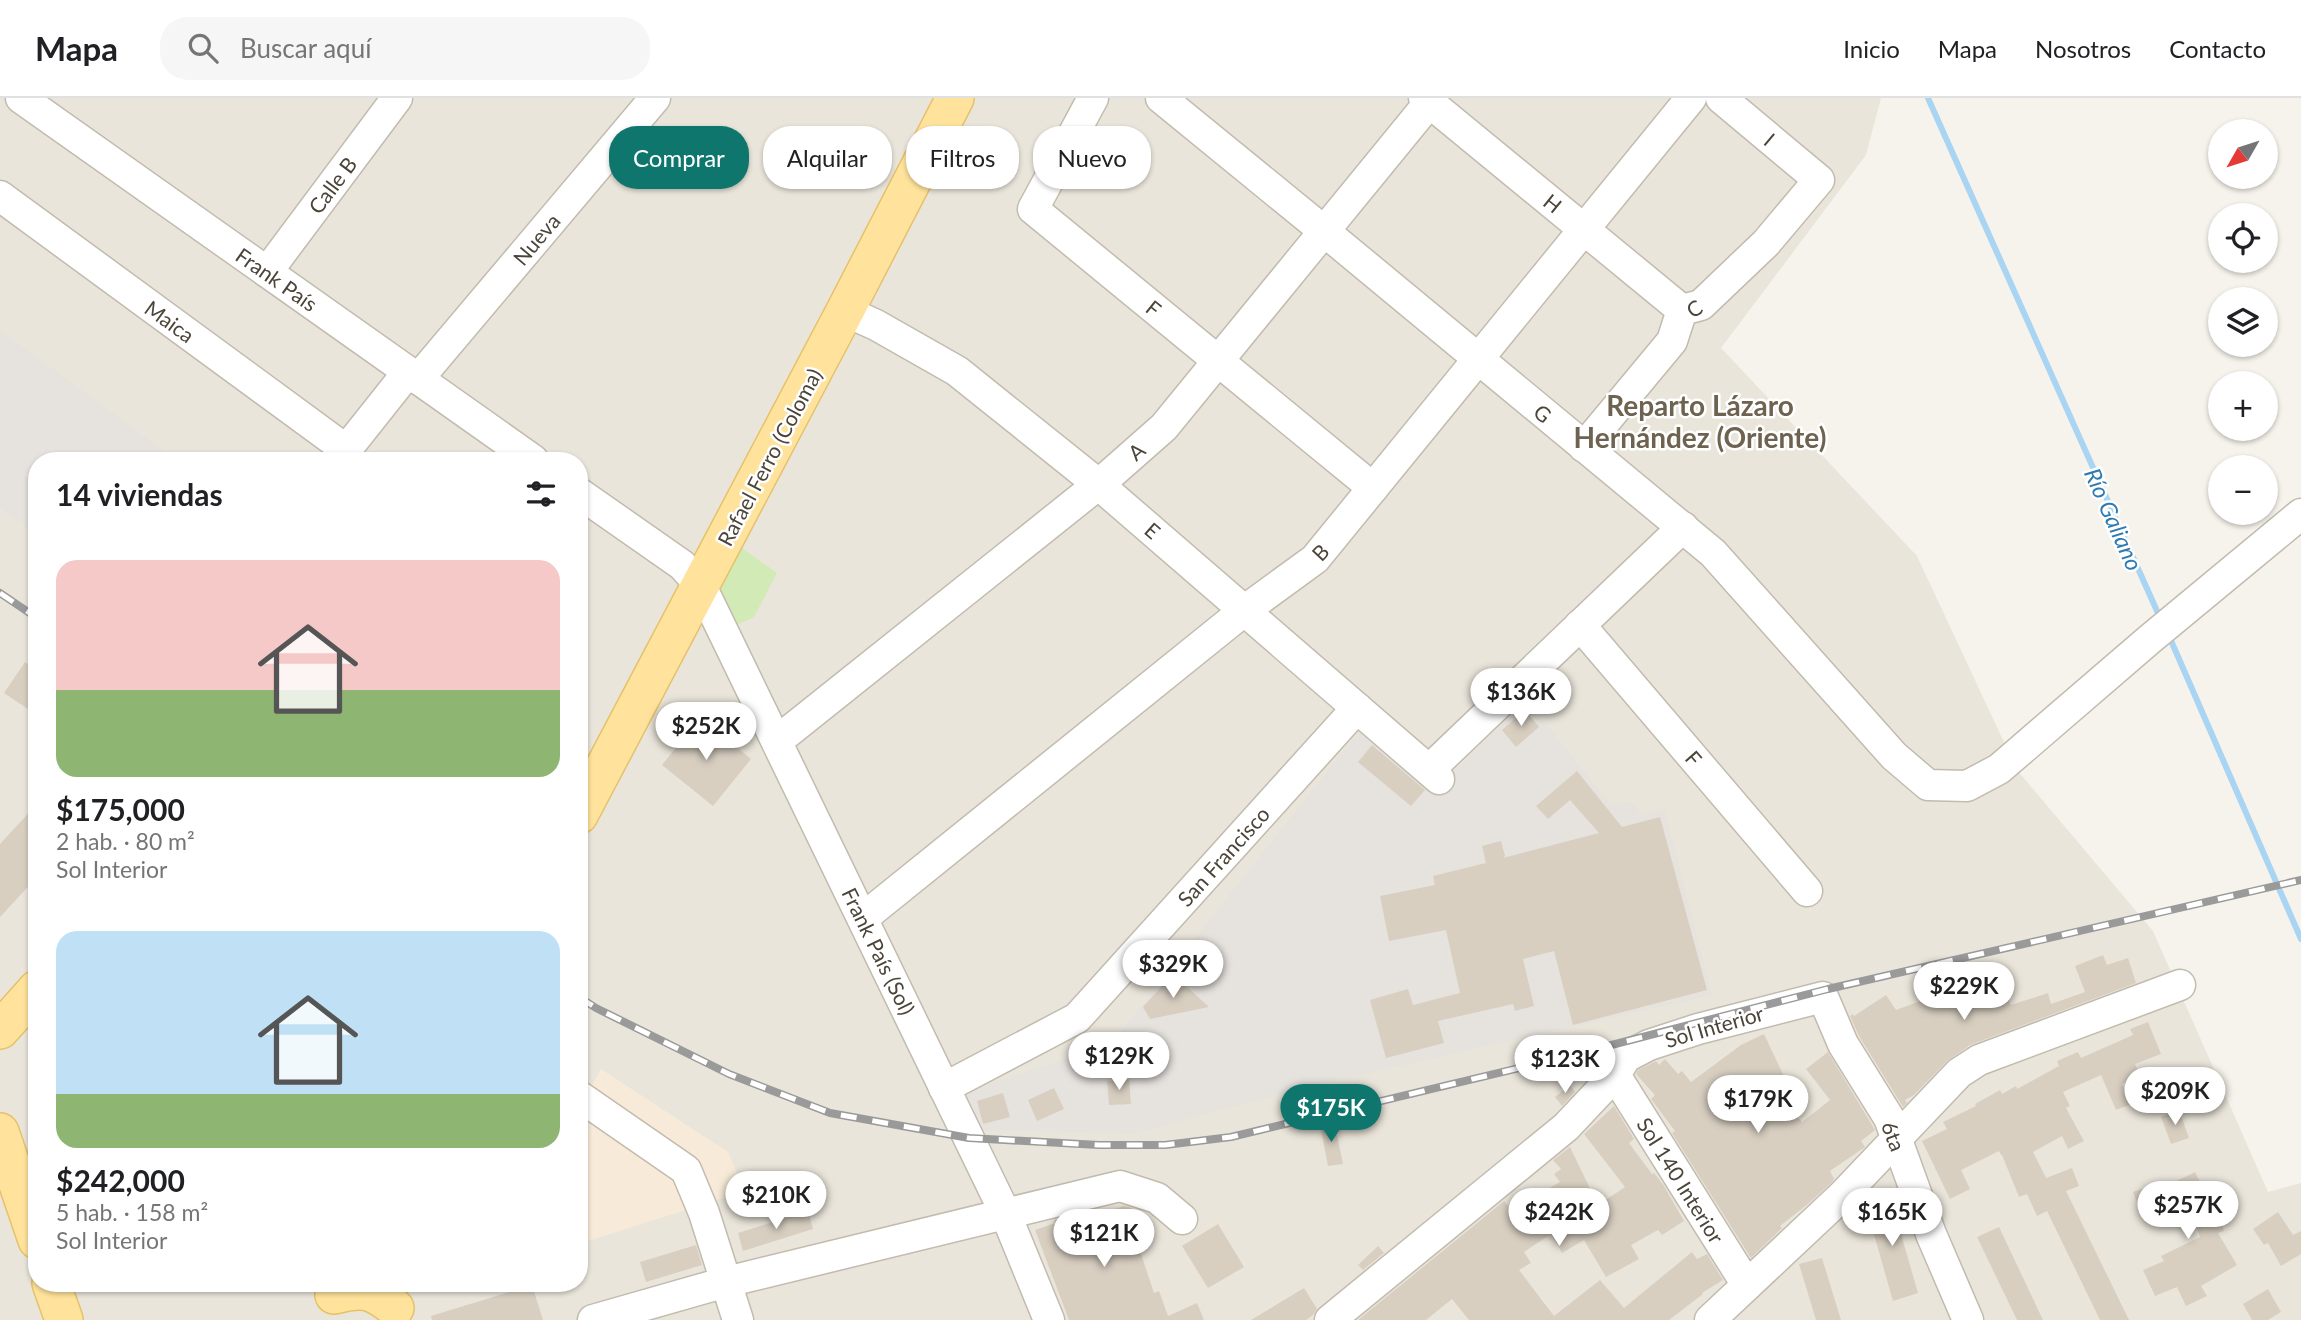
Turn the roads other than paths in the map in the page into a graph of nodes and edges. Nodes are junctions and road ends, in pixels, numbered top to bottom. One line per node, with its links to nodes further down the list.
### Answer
1 (21, 98): 14 (street, Frank País)
2 (397, 98): 14 (street, Calle B)
3 (655, 98): 19 (street, Nueva)
4 (1093, 98): 17 (street, F)
5 (1161, 98): 13 (street, G)
6 (1691, 98): 12 (street, B)
7 (1721, 98): 10 (street, I)
8 (1429, 99): 12 (street, H); 13 (street, A)
9 (947, 101): 16 (main road, Rafael Ferro (Coloma))
10 (1819, 180): 15 (street, C)
11 (0, 196): 20 (street, Maica)
12 (1584, 229): 15 (street, H); 18 (street, B)
13 (1324, 231): 17 (street, A); 18 (street, G)
14 (267, 272): 19 (street, Frank País)
15 (1682, 310): 21 (street, C)
16 (845, 311): 23 (street, E); 28 (main road, Rafael Ferro (Coloma))
17 (1218, 360): 23 (street, A); 24 (street, F)
18 (1478, 360): 21 (street, G); 24 (street, B)
19 (413, 375): 20 (street, Nueva); 22 (street, Frank País)
20 (341, 446)
21 (1584, 447): 27 (street, G)
22 (522, 452)
23 (1098, 484): 29 (street, E); 32 (street, A)
24 (1373, 488): 29 (street, B)
25 (588, 499): 28 (street)
26 (2301, 514): 27 (street, G)
27 (1683, 527): 30 (street)
28 (701, 586): 32 (street, Frank País (Sol)); 33 (main road, Rafael Ferro (Coloma))
29 (1245, 610): 31 (street, E); 35 (street, B)
30 (1580, 625): 31 (street, E); 34 (street, F)
31 (1357, 708): 41 (street, San Francisco)
32 (777, 741): 35 (street, Frank País (Sol))
33 (588, 798)
34 (1807, 891)
35 (863, 918): 41 (street, Frank País (Sol))
36 (2180, 985): 44 (street)
37 (1824, 997): 40 (street, Sol Interior); 44 (street, 6ta)
38 (28, 999): 39 (main road)
39 (0, 1030)
40 (1615, 1075): 49 (street, Sol 140 Interior); 59 (street, Sol Interior)
41 (944, 1088): 46 (street, Frank País (Sol))
42 (588, 1102): 48 (street)
43 (0, 1132): 45 (main road)
44 (1896, 1140): 49 (street); 61 (street, 6ta)
45 (28, 1214)
46 (1006, 1214): 47 (street); 48 (street); 58 (street, Frank País (Sol))
47 (1182, 1219)
48 (726, 1282): 56 (street); 57 (street)
49 (1747, 1285): 60 (street)
50 (54, 1292): 55 (main road)
51 (349, 1292): 53 (main road)
52 (369, 1292): 54 (main road)
53 (332, 1299)
54 (394, 1304)
55 (64, 1320)
56 (593, 1320)
57 (738, 1320)
58 (1048, 1320)
59 (1330, 1320)
60 (1710, 1320)
61 (1968, 1320)

